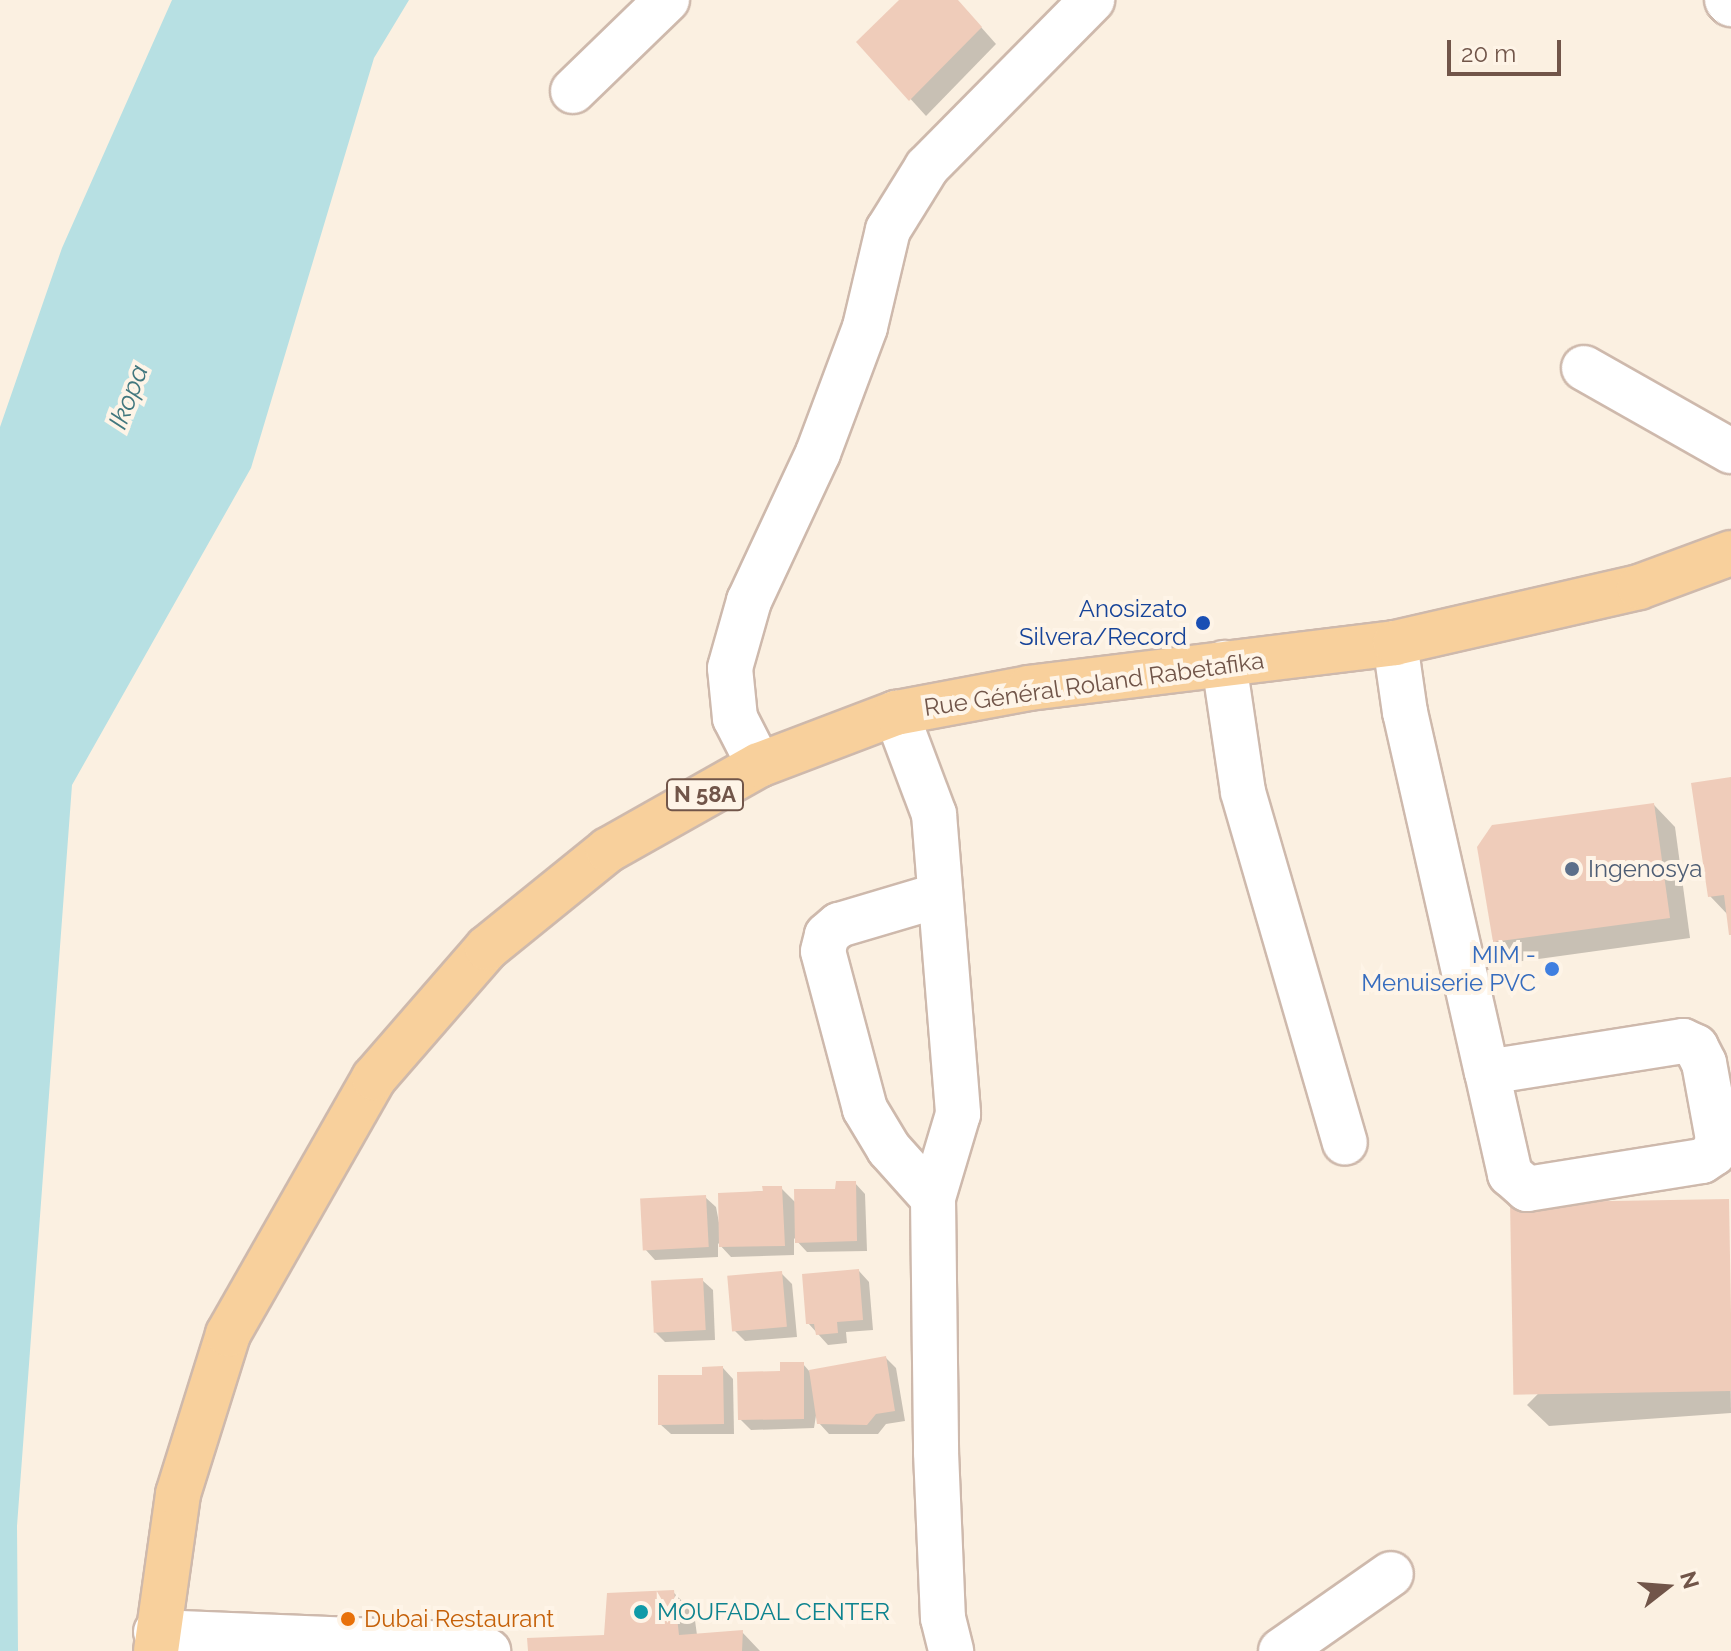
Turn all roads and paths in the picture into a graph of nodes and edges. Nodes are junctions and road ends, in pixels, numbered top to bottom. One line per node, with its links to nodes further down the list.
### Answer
1 (667, 0): 5 (lane)
2 (1092, 0): 12 (lane)
3 (1727, 0): 4 (lane)
4 (1731, 4)
5 (573, 91)
6 (1584, 368): 7 (lane)
7 (1731, 451)
8 (1731, 553): 9 (main road, Rue Général Roland Rabetafika / N 58A)
9 (1395, 643): 10 (main road, Rue Général Roland Rabetafika / N 58A); 14 (lane)
10 (1224, 663): 11 (main road, Rue Général Roland Rabetafika / N 58A); 15 (lane)
11 (896, 713): 12 (main road, Rue Général Roland Rabetafika / N 58A); 13 (lane)
12 (759, 765): 18 (main road, Rue Général Roland Rabetafika / N 58A)
13 (940, 895): 16 (lane); 16 (lane)
14 (1487, 1072): 14 (lane)
15 (1345, 1142)
16 (933, 1198): 21 (lane)
17 (1391, 1574): 22 (lane)
18 (156, 1641): 19 (lane)
19 (255, 1644): 20 (lane)
20 (488, 1651)
21 (951, 1651)
22 (1281, 1651)

